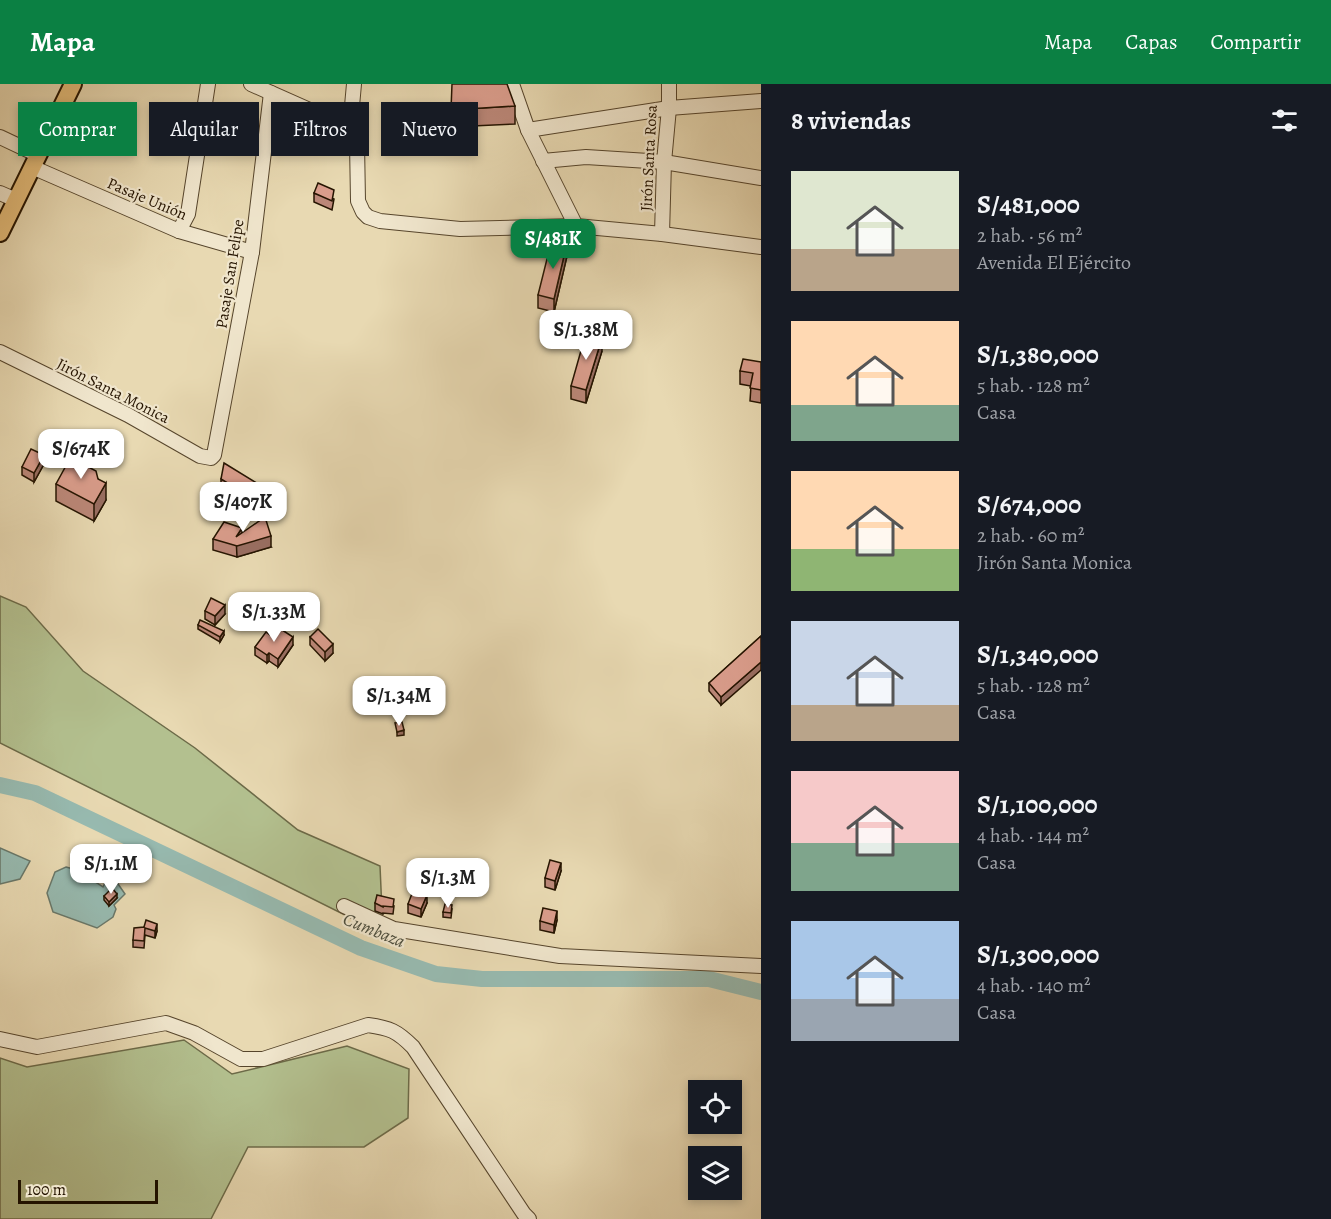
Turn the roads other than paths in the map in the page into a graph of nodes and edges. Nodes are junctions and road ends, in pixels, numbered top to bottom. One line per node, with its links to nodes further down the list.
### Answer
1 (73, 84): 15 (main road)
2 (208, 84): 22 (street)
3 (251, 84): 7 (street)
4 (354, 84): 10 (street)
5 (512, 84): 12 (street)
6 (669, 84): 11 (street, Jirón Santa Rosa)
7 (270, 93): 9 (street); 26 (street, Pasaje San Felipe)
8 (761, 101): 11 (street)
9 (291, 102)
10 (352, 102)
11 (669, 108): 12 (street); 17 (street, Jirón Santa Rosa)
12 (528, 130): 16 (street)
13 (0, 137): 15 (street, Pasaje Unión)
14 (357, 156): 21 (street)
15 (35, 161): 20 (main road); 22 (street, Pasaje Unión)
16 (543, 161): 17 (street); 21 (street)
17 (664, 162): 18 (street); 24 (street, Jirón Santa Rosa)
18 (761, 178)
19 (0, 193): 20 (street)
20 (16, 200): 23 (main road)
21 (576, 226): 24 (street)
22 (179, 231): 26 (street, Pasaje Unión)
23 (0, 233)
24 (662, 234): 25 (street)
25 (761, 247)
26 (252, 252): 28 (street, Pasaje San Felipe)
27 (0, 352): 28 (street, Jirón Santa Monica)
28 (211, 458)
29 (344, 906): 30 (street)
30 (761, 966)
31 (0, 1039): 32 (street)
32 (529, 1219)

